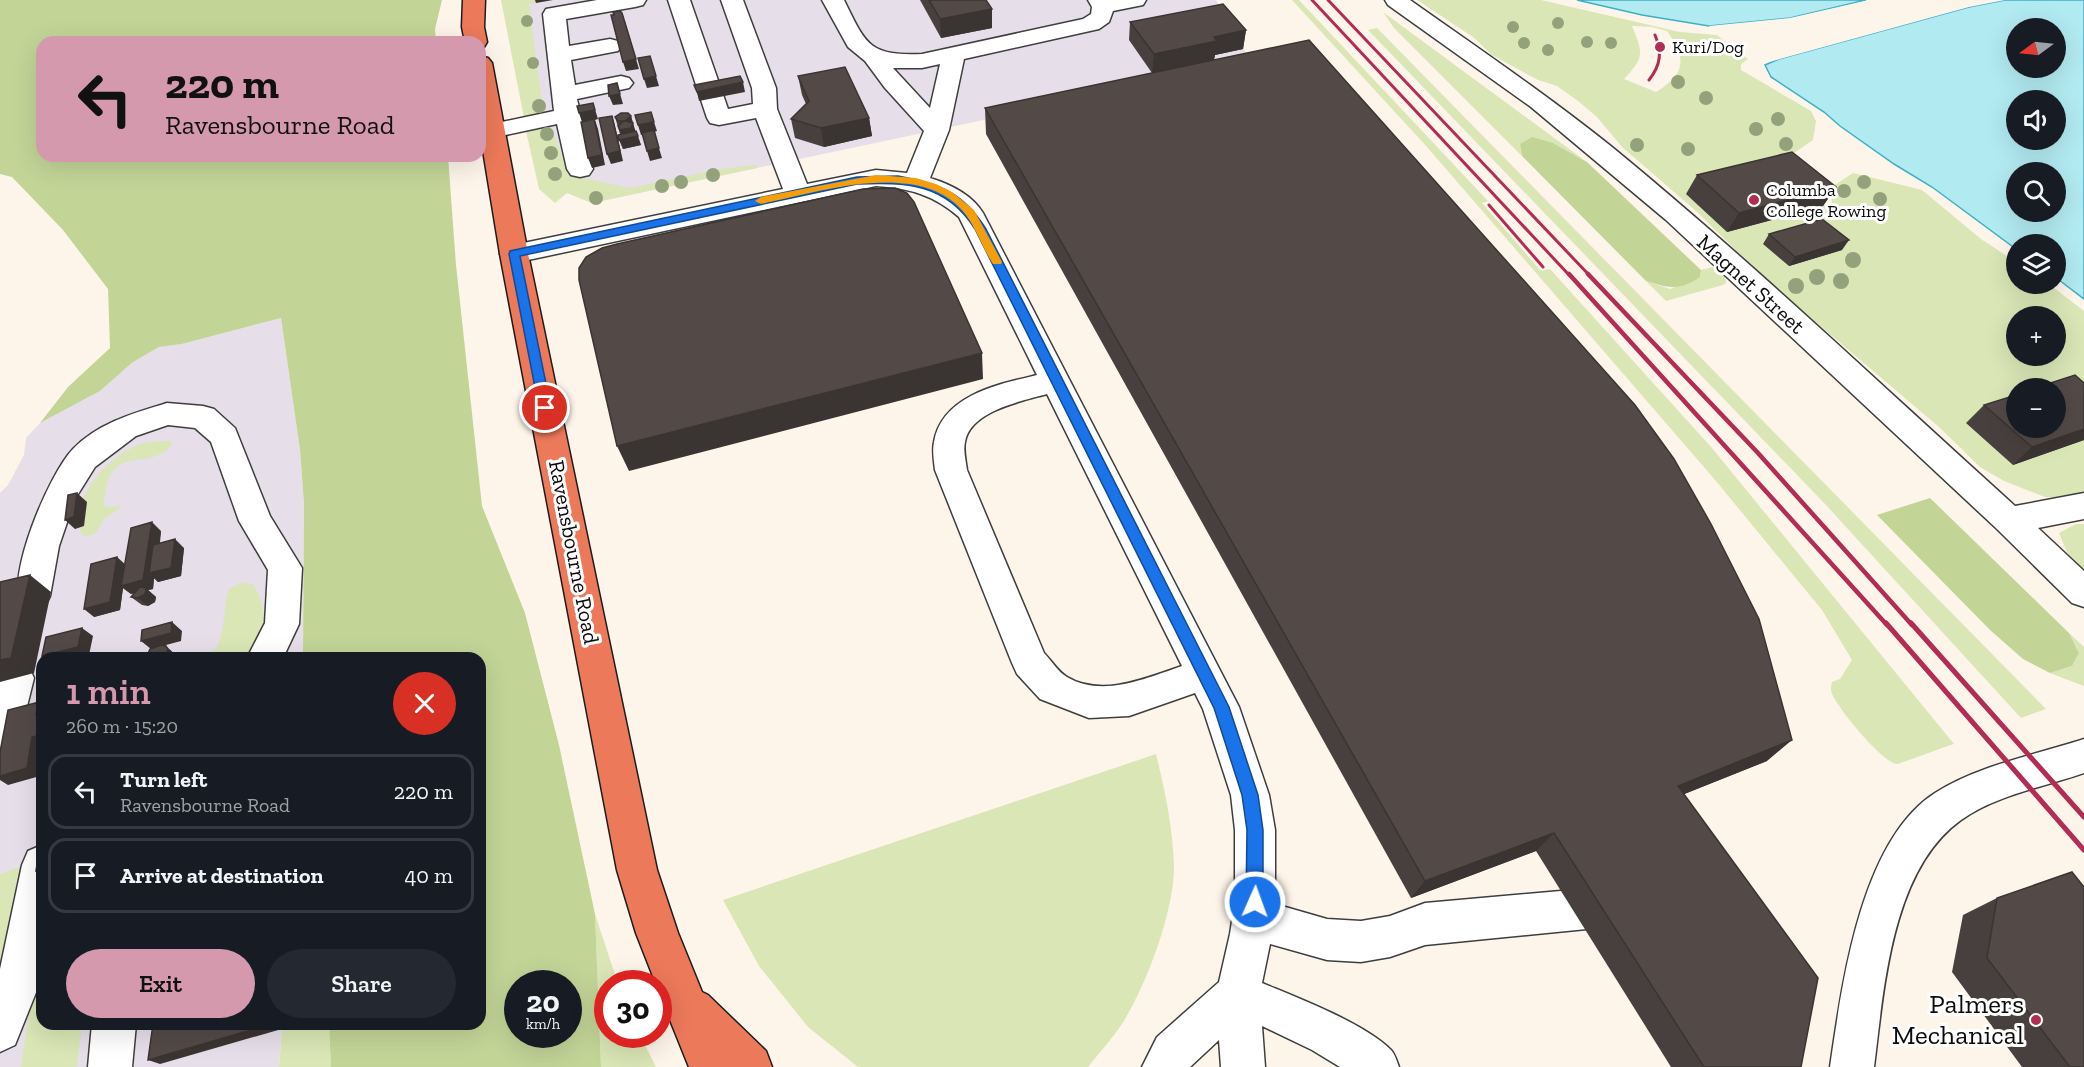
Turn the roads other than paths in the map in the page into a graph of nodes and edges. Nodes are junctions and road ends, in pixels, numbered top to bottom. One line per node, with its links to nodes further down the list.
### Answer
1 (474, 0): 10 (highway)
2 (635, 0): 13 (street)
3 (679, 0): 9 (street)
4 (732, 0): 17 (street)
5 (832, 0): 14 (street)
6 (1135, 0): 8 (street)
7 (1395, 0): 27 (street, Magnet Street)
8 (1101, 4): 12 (street)
9 (691, 33): 17 (street); 17 (street)
10 (475, 36)
11 (610, 46): 13 (street)
12 (954, 54): 14 (street); 19 (street)
13 (559, 55): 18 (street)
14 (874, 58): 19 (street)
15 (621, 83): 18 (street)
16 (486, 97): 20 (highway, Ravensbourne Road)
17 (743, 100): 23 (street)
18 (576, 102): 20 (street); 21 (street)
19 (937, 130): 22 (street)
20 (492, 131): 24 (highway, Ravensbourne Road)
21 (580, 169)
22 (916, 182): 23 (street); 25 (street)
23 (797, 193): 24 (street)
24 (514, 254): 39 (highway, Ravensbourne Road)
25 (1056, 381): 31 (street); 31 (street)
26 (2084, 506): 27 (street)
27 (2009, 520): 28 (street, Magnet Street)
28 (2084, 593)
29 (33, 596): 30 (street)
30 (268, 652)
31 (1204, 674): 36 (street)
32 (16, 678): 33 (street)
33 (0, 738)
34 (2084, 756): 48 (street)
35 (36, 895): 40 (street)
36 (1253, 917): 37 (street); 38 (street)
37 (1636, 935)
38 (1238, 994): 45 (street); 46 (street); 47 (street)
39 (683, 1000): 43 (highway, Ravensbourne Road); 44 (highway, Ravensbourne Road)
40 (0, 1030)
41 (113, 1030): 42 (street)
42 (110, 1067)
43 (711, 1067)
44 (750, 1067)
45 (1164, 1067)
46 (1243, 1067)
47 (1377, 1067)
48 (1852, 1067)

